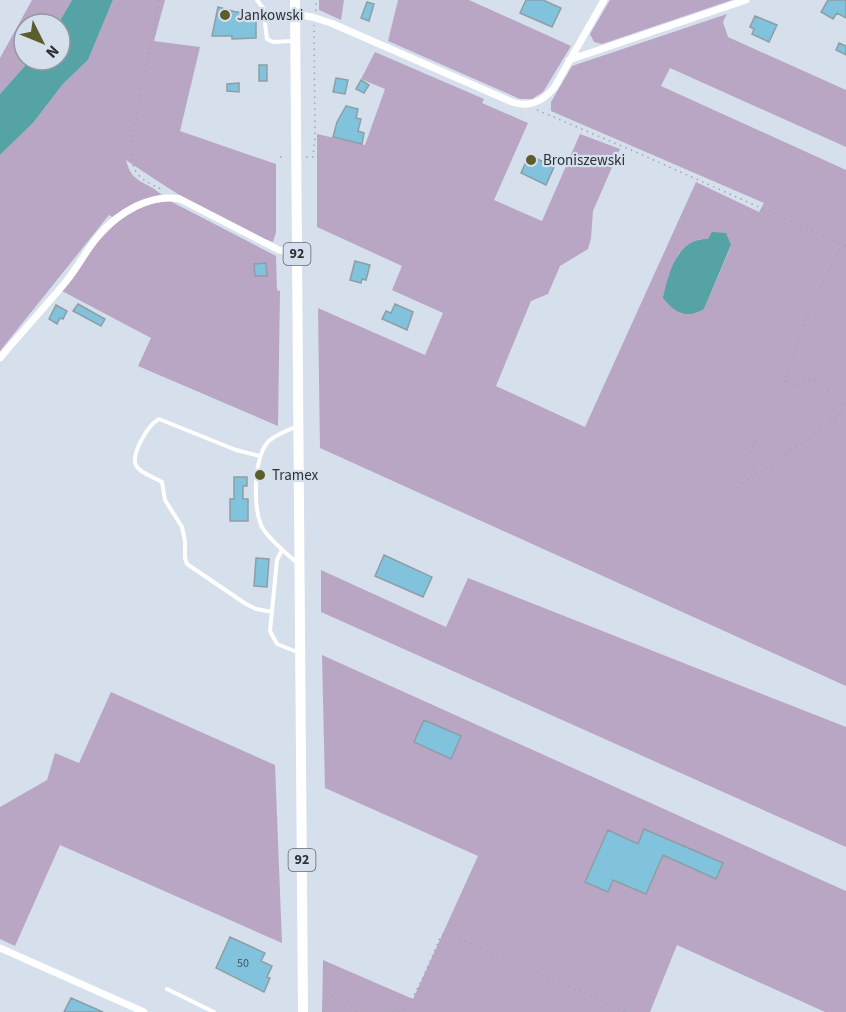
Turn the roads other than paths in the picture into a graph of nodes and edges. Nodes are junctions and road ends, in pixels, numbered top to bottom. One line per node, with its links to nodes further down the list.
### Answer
1 (257, 0): 6 (lane)
2 (295, 0): 5 (main road, 92)
3 (604, 0): 7 (street)
4 (746, 0): 7 (street)
5 (295, 14): 6 (main road, 92); 7 (street)
6 (295, 40): 8 (main road, 92)
7 (569, 60)
8 (297, 252): 9 (street); 10 (main road, 92)
9 (0, 358)
10 (299, 426): 11 (lane); 13 (main road, 92)
11 (260, 456): 12 (lane); 14 (lane)
12 (282, 550): 13 (lane); 14 (lane)
13 (300, 565): 15 (main road, 92)
14 (272, 612): 15 (lane)
15 (300, 654): 20 (main road, 92)
16 (0, 948): 18 (street)
17 (167, 989): 19 (lane)
18 (144, 1012)
19 (214, 1012)
20 (303, 1012)

